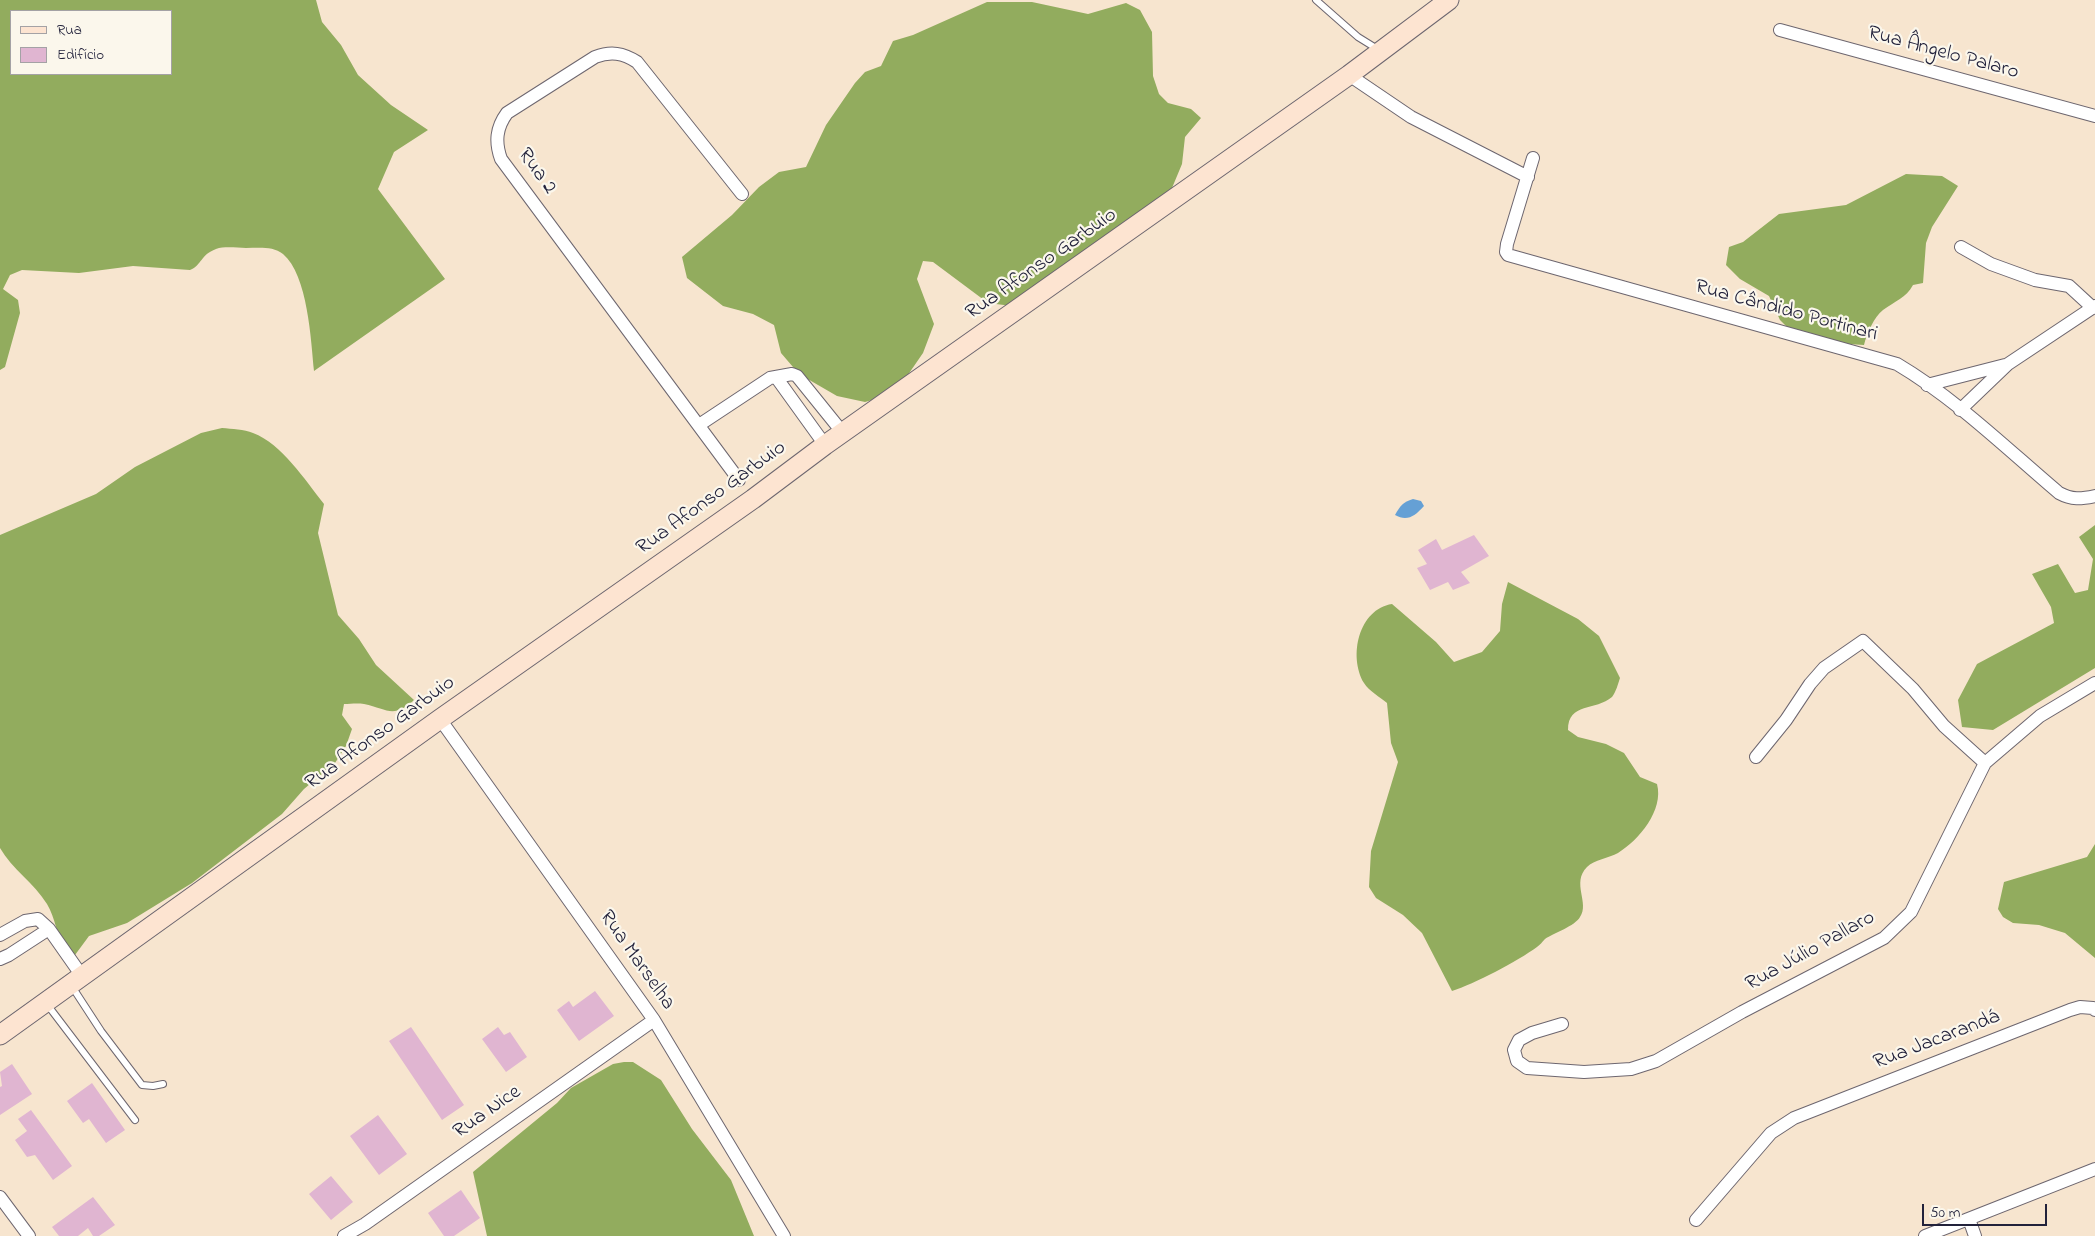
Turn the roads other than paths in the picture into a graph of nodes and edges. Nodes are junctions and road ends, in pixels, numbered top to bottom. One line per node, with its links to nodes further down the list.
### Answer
1 (1316, 0): 4 (lane)
2 (1449, 0): 4 (street, Rua Afonso Garbuio)
3 (1780, 30): 6 (street, Rua Ângelo Palaro)
4 (1380, 51): 5 (street, Rua Afonso Garbuio)
5 (1349, 75): 8 (street); 17 (street, Rua Afonso Garbuio)
6 (2095, 116)
7 (1534, 158): 8 (street, Rua Cândido Portinari)
8 (1528, 177): 14 (street, Rua Cândido Portinari)
9 (742, 194): 16 (street, Rua 2)
10 (1961, 247): 11 (street)
11 (2094, 307): 12 (street)
12 (2008, 364): 14 (street); 15 (street)
13 (776, 377): 16 (street); 17 (street); 18 (street)
14 (1927, 385): 15 (street, Rua Cândido Portinari)
15 (1960, 410): 20 (street, Rua Cândido Portinari)
16 (699, 425): 19 (street, Rua 2)
17 (843, 432): 18 (street, Rua Afonso Garbuio)
18 (825, 445): 22 (street, Rua Afonso Garbuio)
19 (739, 480)
20 (2095, 496)
21 (2095, 683): 24 (street, Rua Júlio Pallaro)
22 (440, 719): 28 (street, Rua Afonso Garbuio); 31 (street, Rua Marselha)
23 (1756, 757): 24 (street)
24 (1985, 763): 32 (street, Rua Júlio Pallaro)
25 (49, 930): 26 (street); 27 (street); 28 (street)
26 (0, 936)
27 (0, 959)
28 (76, 980): 29 (street, Rua Afonso Garbuio); 34 (lane)
29 (45, 1002): 33 (street, Rua Afonso Garbuio); 35 (lane)
30 (2095, 1010): 39 (street, Rua Jacarandá)
31 (654, 1020): 41 (street, Rua Nice); 42 (street, Rua Marselha)
32 (1562, 1024)
33 (0, 1035)
34 (164, 1084)
35 (135, 1120)
36 (2095, 1169): 38 (street)
37 (0, 1197): 40 (street)
38 (1969, 1219): 43 (street); 44 (street)
39 (1696, 1220)
40 (29, 1236)
41 (344, 1236)
42 (784, 1236)
43 (1925, 1236)
44 (1975, 1236)

